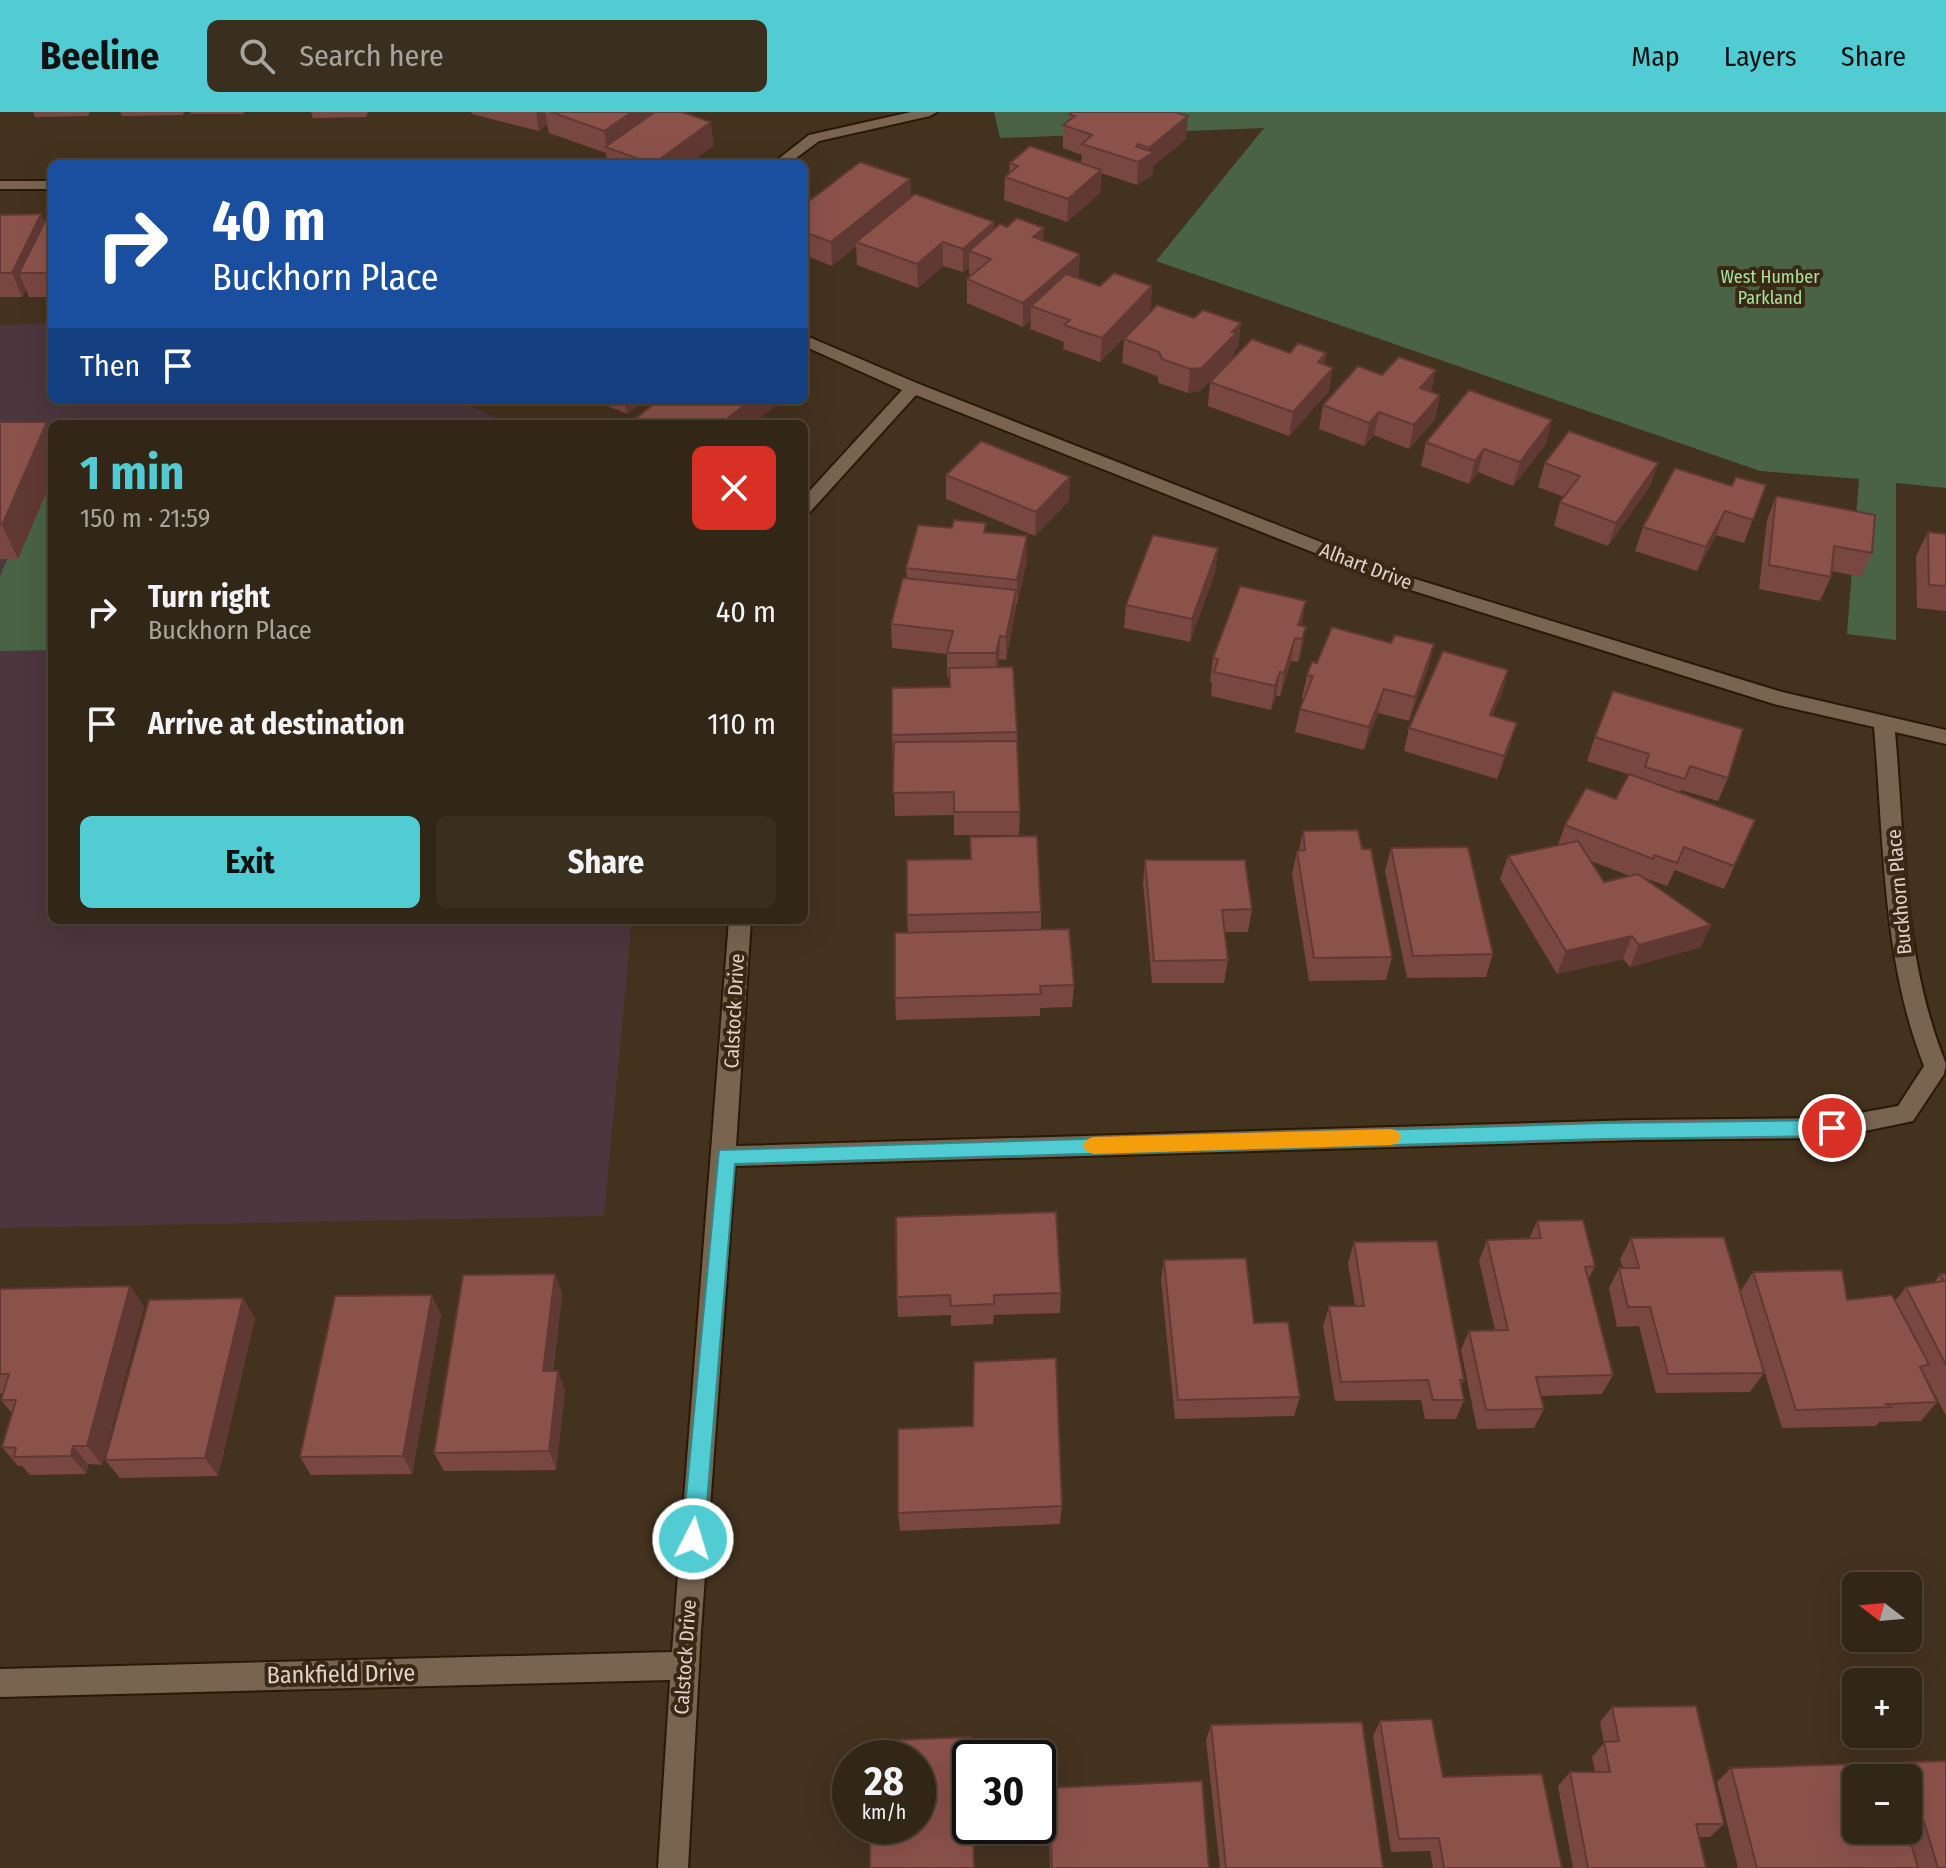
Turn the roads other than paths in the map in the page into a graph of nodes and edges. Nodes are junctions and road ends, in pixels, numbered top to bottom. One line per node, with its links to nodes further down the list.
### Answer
1 (930, 112): 2 (street)
2 (784, 160)
3 (0, 185): 4 (street)
4 (48, 185)
5 (808, 342): 6 (street, Alhart Drive)
6 (913, 388): 7 (street); 8 (street, Alhart Drive)
7 (808, 504)
8 (1884, 724): 9 (street, Alhart Drive); 11 (street, Buckhorn Place)
9 (1946, 737)
10 (740, 924): 11 (street, Calstock Drive)
11 (726, 1156): 12 (street, Calstock Drive)
12 (683, 1666): 13 (street, Bankfield Drive); 14 (street, Calstock Drive)
13 (0, 1683)
14 (673, 1868)

